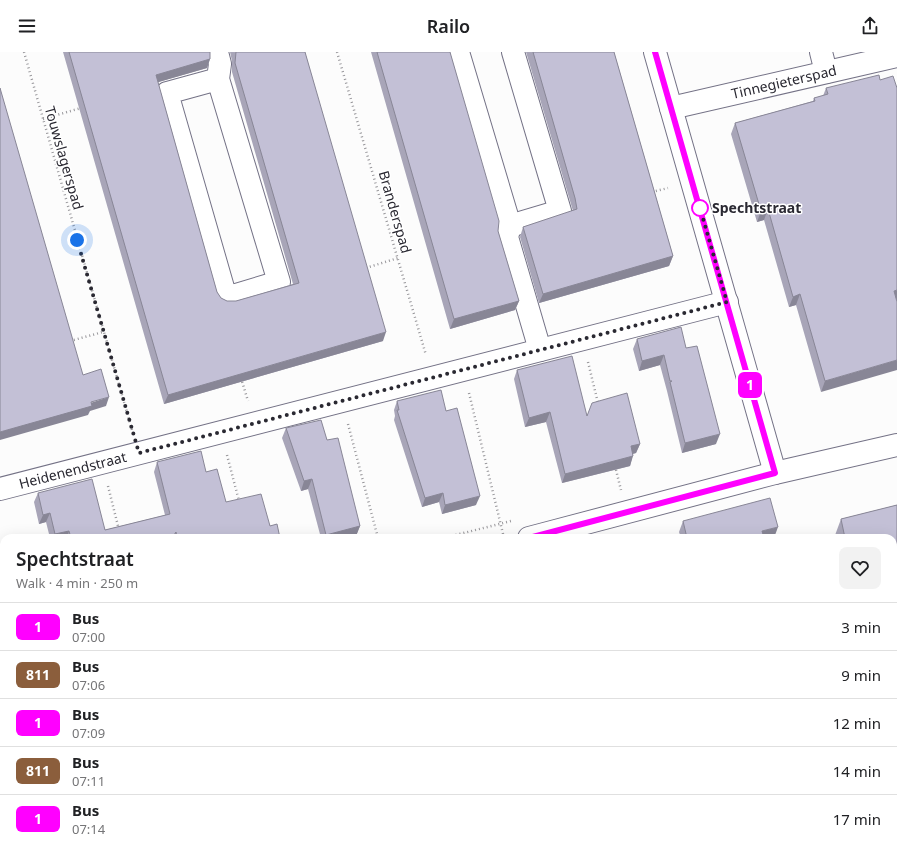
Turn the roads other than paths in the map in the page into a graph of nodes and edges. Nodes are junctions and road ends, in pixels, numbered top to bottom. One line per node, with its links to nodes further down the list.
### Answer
1 (217, 52): 7 (street)
2 (458, 52): 9 (street)
3 (513, 52): 9 (street)
4 (655, 52): 8 (street)
5 (897, 56): 6 (street, Tinnegieterspad)
6 (824, 62): 8 (street, Tinnegieterspad)
7 (218, 79): 7 (street)
8 (671, 108): 10 (street)
9 (510, 226): 11 (street)
10 (727, 302): 11 (street, Heidenendstraat); 13 (street)
11 (540, 350): 14 (street, Heidenendstraat)
12 (897, 445): 13 (street)
13 (775, 473): 15 (street)
14 (0, 489)
15 (544, 534)

